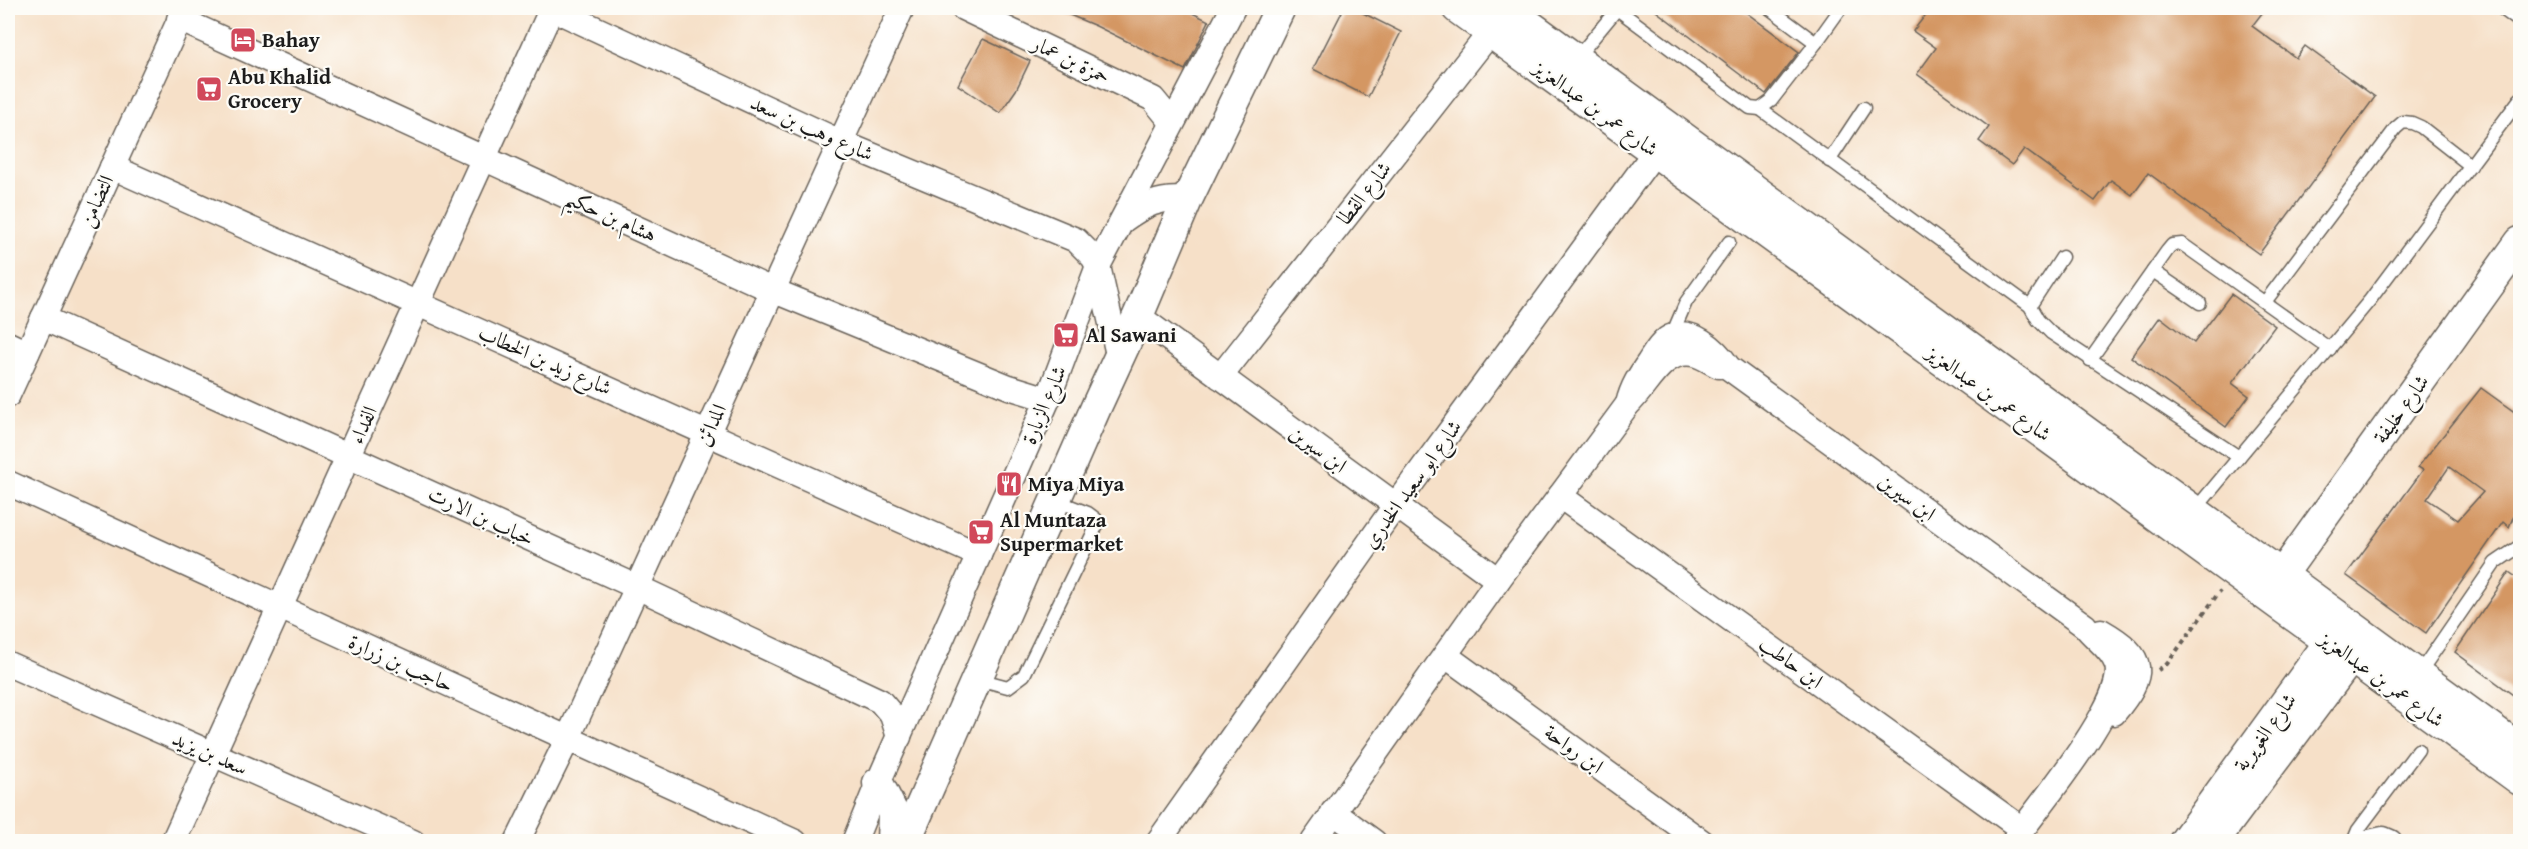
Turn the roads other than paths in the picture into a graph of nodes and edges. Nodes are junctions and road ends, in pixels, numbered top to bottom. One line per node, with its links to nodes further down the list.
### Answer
1 (552, 8): 21 (street, شارع وهب بن سعد); 22 (street, الفداء)
2 (902, 8): 21 (street, المدائن)
3 (963, 8): 19 (street, حمزة بن عمار)
4 (1233, 8): 19 (street, شارع الزبارة)
5 (1280, 8): 26 (street)
6 (1457, 8): 12 (street, شارع عمر بن عبدالعزيز)
7 (1617, 8): 15 (lane); 18 (lane)
8 (1769, 8): 14 (lane)
9 (1841, 8): 14 (lane)
10 (2501, 8): 13 (lane)
11 (182, 13): 22 (street, هشام بن حكيم); 25 (street, التضامن)
12 (1502, 16): 15 (street, شارع عمر بن عبدالعزيز); 47 (street, شارع القطا)
13 (2520, 22)
14 (1816, 43): 18 (lane)
15 (1567, 69): 20 (street, شارع عمر بن عبدالعزيز)
16 (2520, 99): 24 (lane)
17 (1864, 108): 23 (lane)
18 (1760, 109): 23 (lane)
19 (1172, 122): 27 (street, شارع الزبارة)
20 (1664, 140): 57 (street, شارع ابو سعيد الخدري); 58 (street, شارع عمر بن عبدالعزيز); 66 (street, شارع عمر بن عبدالعزيز)
21 (840, 142): 28 (street, شارع وهب بن سعد); 34 (street, المدائن)
22 (484, 159): 34 (street, هشام بن حكيم); 37 (street, الفداء)
23 (1829, 161): 38 (lane)
24 (2471, 166): 35 (lane); 43 (lane)
25 (112, 167): 37 (street, شارع زيد بن الخطاب); 40 (street, التضامن)
26 (1187, 200): 27 (street); 39 (street)
27 (1120, 222): 28 (street); 32 (street, شارع الزبارة)
28 (1076, 240): 32 (street, شارع وهب بن سعد)
29 (1729, 242): 41 (lane)
30 (2520, 242): 61 (street, شارع خليفة)
31 (2062, 257): 38 (lane)
32 (1098, 266): 44 (street, شارع وهب بن سعد); 49 (street, شارع الزبارة)
33 (2152, 271): 35 (lane); 36 (lane); 45 (lane)
34 (772, 290): 49 (street, هشام بن حكيم); 51 (street, المدائن)
35 (2265, 302): 43 (lane)
36 (2200, 303)
37 (418, 304): 51 (street, شارع زيد بن الخطاب); 52 (street, الفداء)
38 (2030, 306): 45 (lane)
39 (1138, 316): 44 (street); 47 (street, ابن سيرين)
40 (42, 318): 42 (street, التضامن); 52 (street, خباب بن الارت)
41 (1671, 337): 46 (street, ابن سيرين); 50 (street, ابن سيرين)
42 (17, 348): 48 (street, التضامن)
43 (2330, 349): 53 (lane)
44 (1119, 359): 56 (street)
45 (2090, 360): 53 (lane)
46 (1729, 368): 50 (street, ابن سيرين); 65 (street, ابن سيرين)
47 (1220, 377): 57 (street, ابن سيرين)
48 (8, 395)
49 (1048, 399): 60 (street, شارع الزبارة)
50 (1628, 404): 55 (street, ابن سيرين)
51 (708, 432): 60 (street, شارع زيد بن الخطاب); 63 (street, المدائن)
52 (349, 455): 63 (street, خباب بن الارت); 64 (street, الفداء)
53 (2239, 457): 58 (lane)
54 (8, 483): 64 (street, حاجب بن زرارة)
55 (1560, 496): 62 (street, ابن سيرين); 80 (street, ابن حاطب)
56 (1055, 500): 69 (street); 69 (lane)
57 (1395, 506): 62 (street, ابن سيرين); 88 (street, شارع ابو سعيد الخدري)
58 (2194, 511): 61 (street, شارع عمر بن عبدالعزيز)
59 (2520, 546): 70 (lane)
60 (979, 555): 72 (street, شارع الزبارة)
61 (2281, 576): 66 (street, شارع عمر بن عبدالعزيز)
62 (1498, 580): 67 (street, ابن سيرين)
63 (637, 587): 72 (street, خباب بن الارت); 73 (street, المدائن)
64 (280, 608): 73 (street, حاجب بن زرارة); 76 (street, الفداء)
65 (2085, 626): 71 (street, ابن سيرين); 71 (street, ابن سيرين)
66 (2348, 639): 70 (street, شارع عمر بن عبدالعزيز); 92 (street, شارع الغويرية); 93 (street, شارع الغويرية)
67 (1446, 656): 79 (street, ابن سيرين); 91 (street, ابن رواحة)
68 (8, 664): 76 (street, سعد بن يزيد)
69 (977, 678): 87 (street)
70 (2412, 685): 74 (street, شارع عمر بن عبدالعزيز); 77 (street, شارع عمر بن عبدالعزيز)
71 (2100, 723): 80 (street, ابن سيرين)
72 (899, 737): 78 (street, شارع الزبارة)
73 (568, 738): 83 (street, المدائن); 84 (street, حاجب بن زرارة)
74 (2520, 749)
75 (2418, 750): 94 (lane)
76 (213, 755): 81 (street, الفداء); 82 (street, سعد بن يزيد)
77 (2520, 780)
78 (878, 783): 85 (street, شارع الزبارة); 86 (street)
79 (1333, 812): 89 (street, ابن سيرين); 90 (street)
80 (2017, 835)
81 (173, 842)
82 (413, 842)
83 (517, 842)
84 (795, 842)
85 (854, 842)
86 (892, 842)
87 (905, 842)
88 (1158, 842)
89 (1313, 842)
90 (1374, 842)
91 (1702, 842)
92 (2184, 842)
93 (2213, 842)
94 (2353, 842)
95 (2369, 842): 96 (street)
96 (2390, 842)

